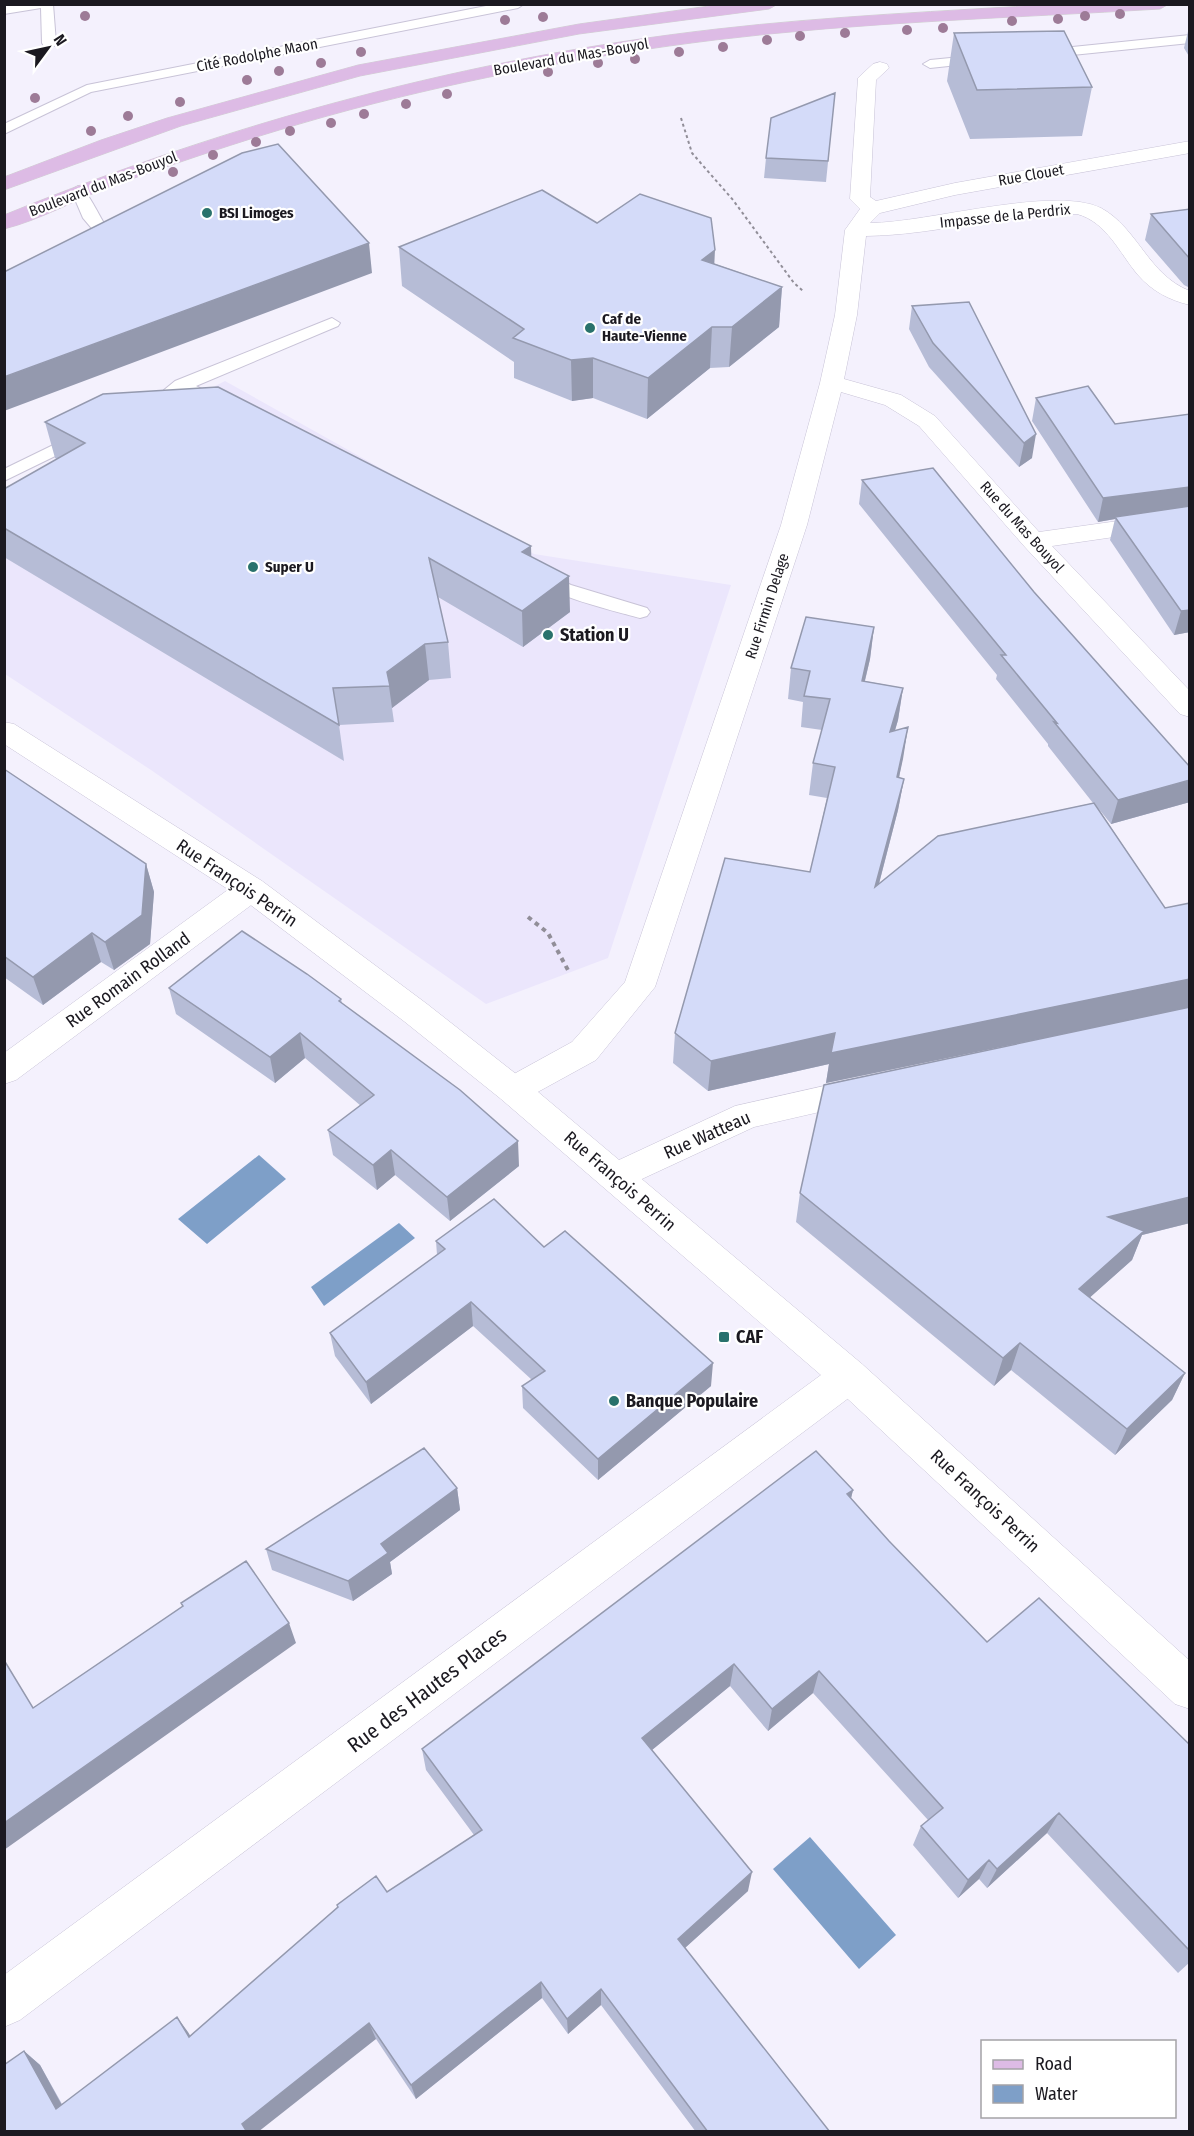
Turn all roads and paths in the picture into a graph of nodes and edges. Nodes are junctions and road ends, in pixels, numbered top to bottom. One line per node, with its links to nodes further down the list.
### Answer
1 (41, 4): 6 (lane)
2 (47, 4): 8 (lane)
3 (518, 4): 14 (lane, Cité Rodolphe Maon)
4 (769, 4): 16 (main road, Boulevard du Mas-Bouyol)
5 (1160, 4): 17 (main road, Boulevard du Mas-Bouyol)
6 (4, 10)
7 (1190, 39): 9 (lane)
8 (49, 43)
9 (1032, 55)
10 (998, 58): 11 (lane)
11 (930, 64)
12 (880, 68): 18 (street)
13 (681, 118): 23 (path)
14 (4, 130)
15 (1190, 147): 18 (street, Rue Clouet)
16 (4, 184)
17 (78, 190): 19 (main road, Boulevard du Mas-Bouyol); 20 (lane)
18 (873, 208): 21 (street)
19 (4, 223)
20 (99, 228)
21 (856, 230): 22 (street, Impasse de la Perdrix); 23 (street, Rue Firmin Delage)
22 (1190, 299)
23 (846, 315): 25 (street, Rue Firmin Delage)
24 (332, 323): 26 (lane)
25 (832, 383): 32 (street, Rue du Mas Bouyol); 42 (street, Rue Firmin Delage)
26 (181, 385): 27 (lane); 28 (lane)
27 (160, 396)
28 (233, 413)
29 (98, 428): 30 (lane)
30 (4, 476)
31 (1190, 518): 32 (street)
32 (1033, 541): 35 (street, Rue du Mas Bouyol)
33 (522, 567): 34 (lane)
34 (640, 612)
35 (1190, 708)
36 (4, 731): 37 (street, Rue François Perrin)
37 (251, 889): 40 (street, Rue Romain Rolland); 42 (street, Rue François Perrin)
38 (528, 917): 39 (path)
39 (569, 972)
40 (4, 1071)
41 (898, 1083): 43 (street, Rue Watteau)
42 (513, 1090): 43 (street, Rue François Perrin)
43 (616, 1178): 44 (street, Rue François Perrin)
44 (849, 1376): 45 (street, Rue François Perrin); 46 (street, Rue des Hautes Places)
45 (1190, 1689)
46 (4, 2004)

